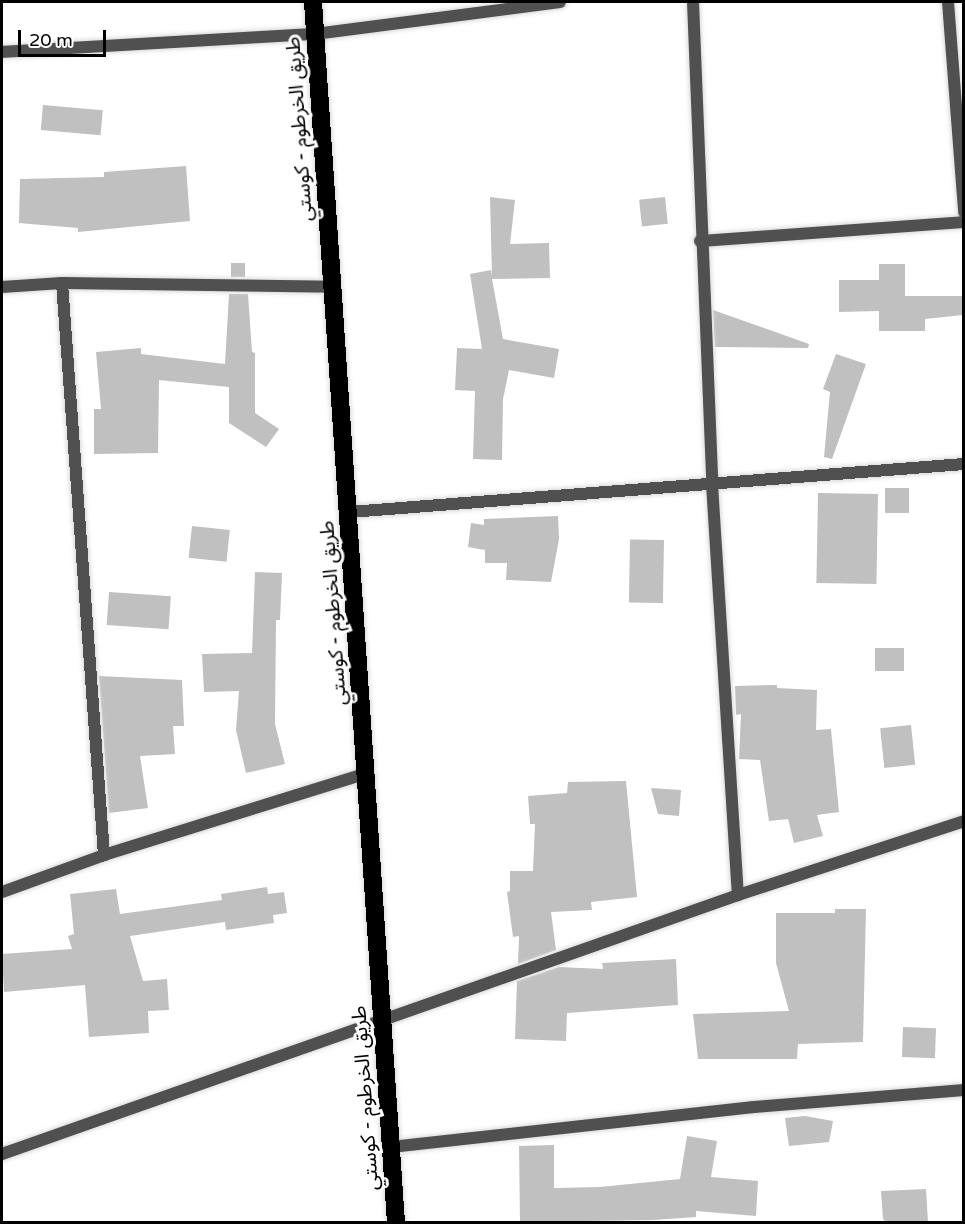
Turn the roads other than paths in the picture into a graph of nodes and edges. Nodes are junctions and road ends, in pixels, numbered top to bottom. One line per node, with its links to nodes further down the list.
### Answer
1 (313, 2): 5 (highway, طريق الخرطوم - كوستي)
2 (560, 2): 5 (street)
3 (693, 2): 9 (street)
4 (948, 2): 7 (street)
5 (315, 34): 6 (street); 12 (highway, طريق الخرطوم - كوستي)
6 (2, 52)
7 (963, 212)
8 (963, 222): 9 (street)
9 (700, 241): 14 (street)
10 (62, 283): 11 (street); 12 (street); 18 (street)
11 (2, 287)
12 (334, 287): 15 (highway, طريق الخرطوم - كوستي)
13 (963, 464): 14 (street)
14 (712, 484): 15 (street); 20 (street)
15 (350, 512): 16 (highway, طريق الخرطوم - كوستي)
16 (367, 773): 18 (street); 21 (highway, طريق الخرطوم - كوستي)
17 (963, 821): 20 (street)
18 (104, 855): 19 (street)
19 (2, 892)
20 (738, 895): 21 (street)
21 (383, 1017): 23 (highway, طريق الخرطوم - كوستي); 24 (street)
22 (963, 1090): 23 (street)
23 (391, 1147): 25 (highway, طريق الخرطوم - كوستي)
24 (2, 1154)
25 (396, 1222)

